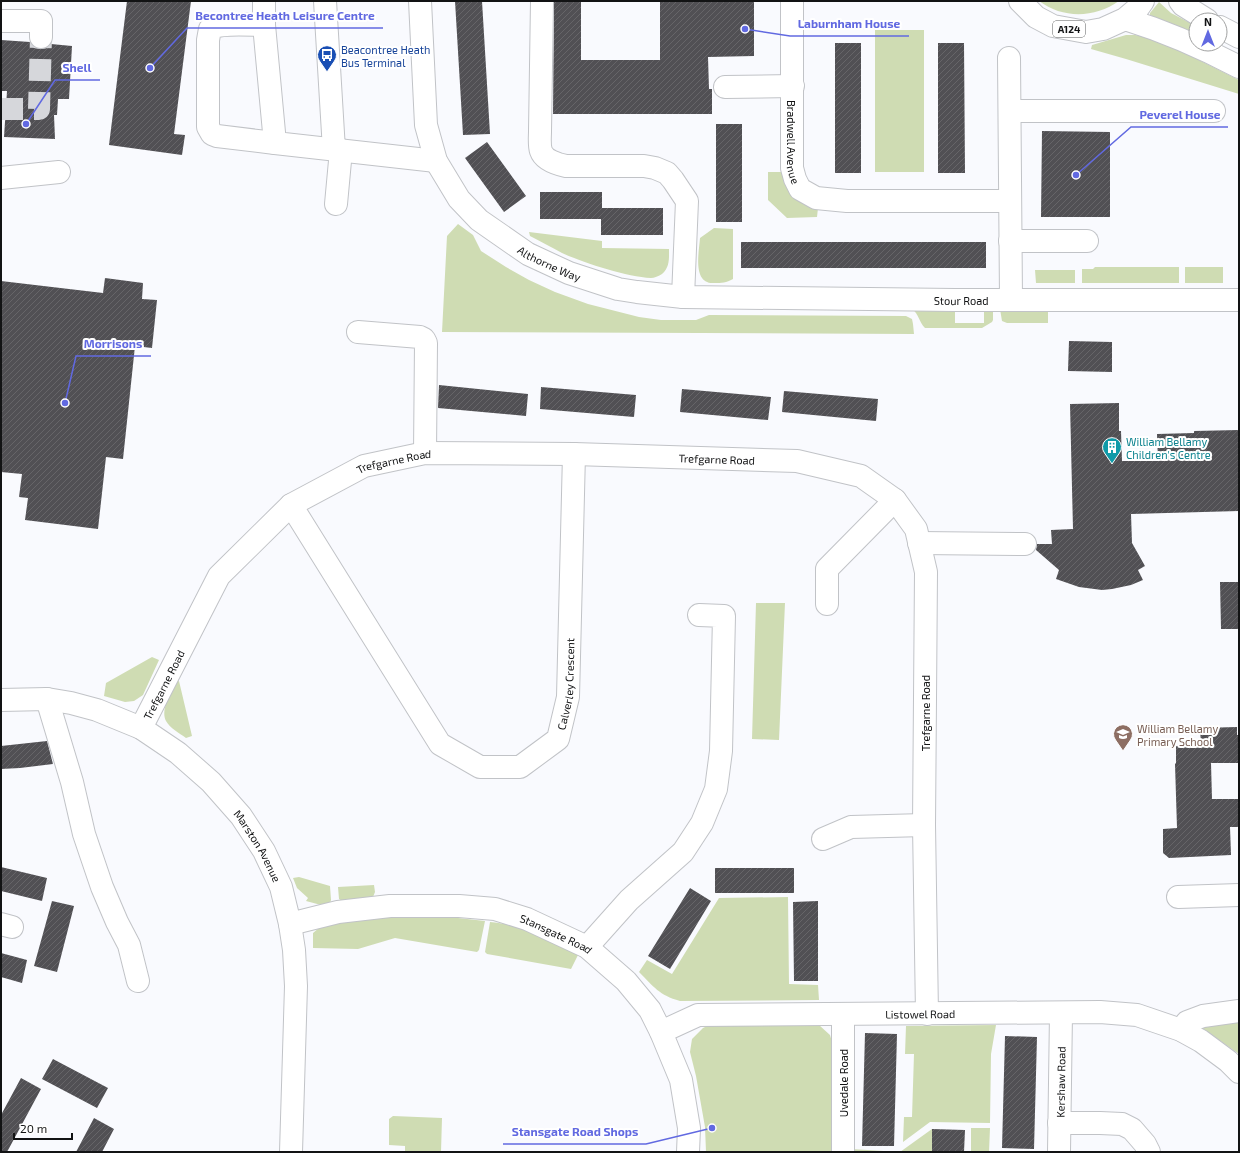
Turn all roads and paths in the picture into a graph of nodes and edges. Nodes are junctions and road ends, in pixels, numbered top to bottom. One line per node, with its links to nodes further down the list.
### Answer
1 (264, 1): 12 (street)
2 (325, 1): 23 (street)
3 (420, 1): 24 (street, Althorne Way)
4 (542, 1): 31 (street)
5 (792, 1): 18 (street, Bradwell Avenue)
6 (1020, 1): 10 (street, A124)
7 (1143, 1): 10 (street, A124)
8 (1180, 1): 9 (street)
9 (1194, 12)
10 (1125, 19): 17 (street)
11 (1, 21): 14 (street)
12 (264, 25): 22 (street); 22 (street)
13 (1228, 31): 15 (street)
14 (41, 37)
15 (1239, 37)
16 (1009, 58): 20 (street)
17 (1239, 67)
18 (793, 86): 19 (street); 27 (street, Bradwell Avenue)
19 (725, 87)
20 (1010, 110): 21 (street); 27 (street)
21 (1214, 111)
22 (275, 143): 23 (street)
23 (338, 150): 24 (street); 28 (street)
24 (436, 161): 31 (street, Althorne Way)
25 (59, 172): 26 (street)
26 (1, 178)
27 (1010, 201): 29 (street)
28 (336, 204)
29 (1010, 241): 30 (street); 32 (street)
30 (1087, 241)
31 (683, 297): 32 (street, Stour Road)
32 (1011, 299): 33 (street, Stour Road)
33 (1239, 300)
34 (358, 332): 35 (street)
35 (425, 453): 36 (street, Trefgarne Road); 38 (street, Trefgarne Road)
36 (574, 454): 37 (street, Trefgarne Road); 38 (street, Calverley Crescent)
37 (895, 500): 39 (street, Trefgarne Road); 41 (street)
38 (291, 506): 45 (street, Trefgarne Road)
39 (919, 543): 40 (street); 46 (street, Trefgarne Road)
40 (1025, 544)
41 (827, 604)
42 (699, 615): 51 (street)
43 (48, 699): 44 (street, Marston Avenue); 45 (street, Marston Avenue); 52 (street)
44 (1, 700)
45 (141, 728): 50 (street, Marston Avenue)
46 (924, 825): 47 (street); 56 (street, Trefgarne Road)
47 (823, 839)
48 (1239, 895): 49 (street)
49 (1178, 897)
50 (290, 924): 51 (street, Stansgate Road); 61 (street, Marston Avenue)
51 (587, 947): 58 (street, Stansgate Road)
52 (138, 981)
53 (1239, 1011): 57 (street)
54 (1061, 1013): 56 (street, Listowel Road); 57 (street, Listowel Road); 60 (street, Kershaw Road)
55 (843, 1014): 56 (street, Listowel Road); 58 (street, Listowel Road); 63 (street, Uvedale Road)
56 (927, 1014)
57 (1181, 1030): 59 (street, Listowel Road)
58 (661, 1032): 62 (street, Stansgate Road)
59 (1239, 1072)
60 (1059, 1123): 64 (street, Kershaw Road); 65 (street)
61 (291, 1152)
62 (688, 1152)
63 (843, 1152)
64 (1059, 1152)
65 (1149, 1152)

